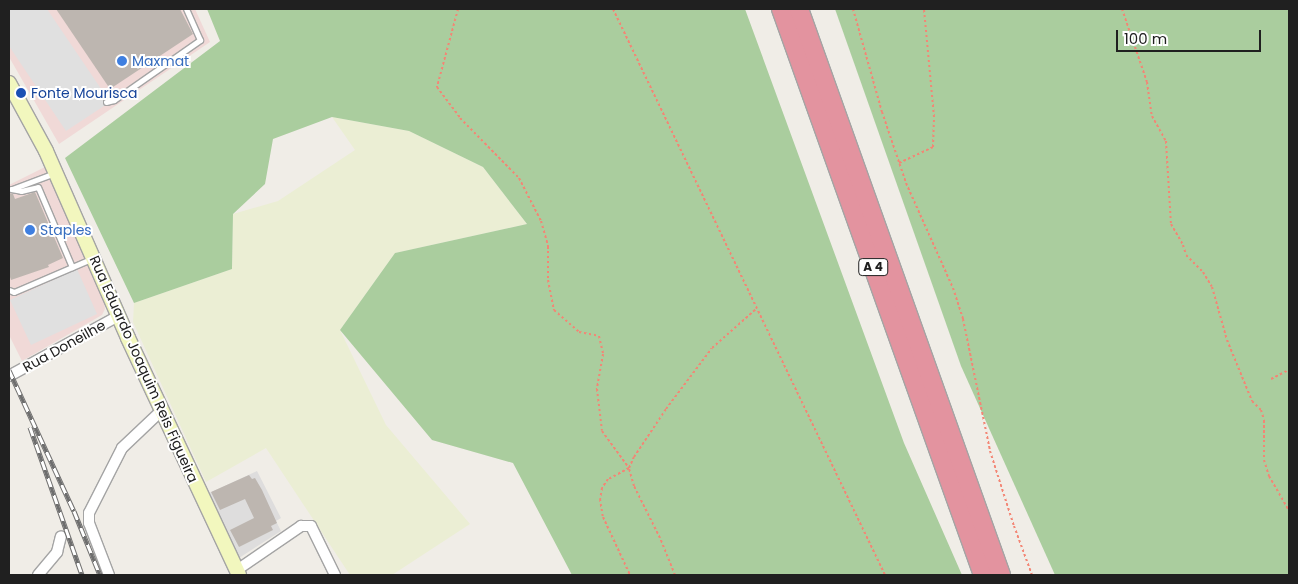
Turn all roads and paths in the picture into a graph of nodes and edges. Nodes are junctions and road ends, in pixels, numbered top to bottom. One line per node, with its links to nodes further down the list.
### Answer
1 (186, 9): 10 (lane)
2 (458, 9): 23 (path)
3 (613, 9): 17 (path)
4 (781, 9): 33 (highway, A 4)
5 (799, 9): 34 (highway, A 4)
6 (853, 9): 11 (path)
7 (924, 9): 11 (path)
8 (1122, 9): 24 (path)
9 (9, 83): 12 (main road, Rua Eduardo Joaquim Reis Figueira)
10 (106, 102)
11 (899, 163): 35 (path)
12 (56, 172): 13 (lane); 14 (main road, Rua Eduardo Joaquim Reis Figueira)
13 (10, 189): 15 (lane)
14 (94, 258): 15 (lane); 18 (main road, Rua Eduardo Joaquim Reis Figueira)
15 (72, 267): 16 (lane)
16 (9, 290)
17 (757, 308): 23 (path); 32 (path)
18 (118, 316): 20 (street, Rua Doneilhe); 22 (main road, Rua Eduardo Joaquim Reis Figueira)
19 (1289, 370): 21 (path)
20 (9, 376)
21 (1271, 379)
22 (161, 411): 26 (main road, Rua Eduardo Joaquim Reis Figueira); 28 (street)
23 (630, 468): 30 (path); 31 (path)
24 (1289, 510)
25 (61, 536): 27 (street)
26 (235, 573): 29 (street)
27 (38, 575)
28 (109, 575)
29 (335, 575)
30 (630, 575)
31 (675, 575)
32 (885, 575)
33 (983, 575)
34 (1002, 575)
35 (1032, 575)

